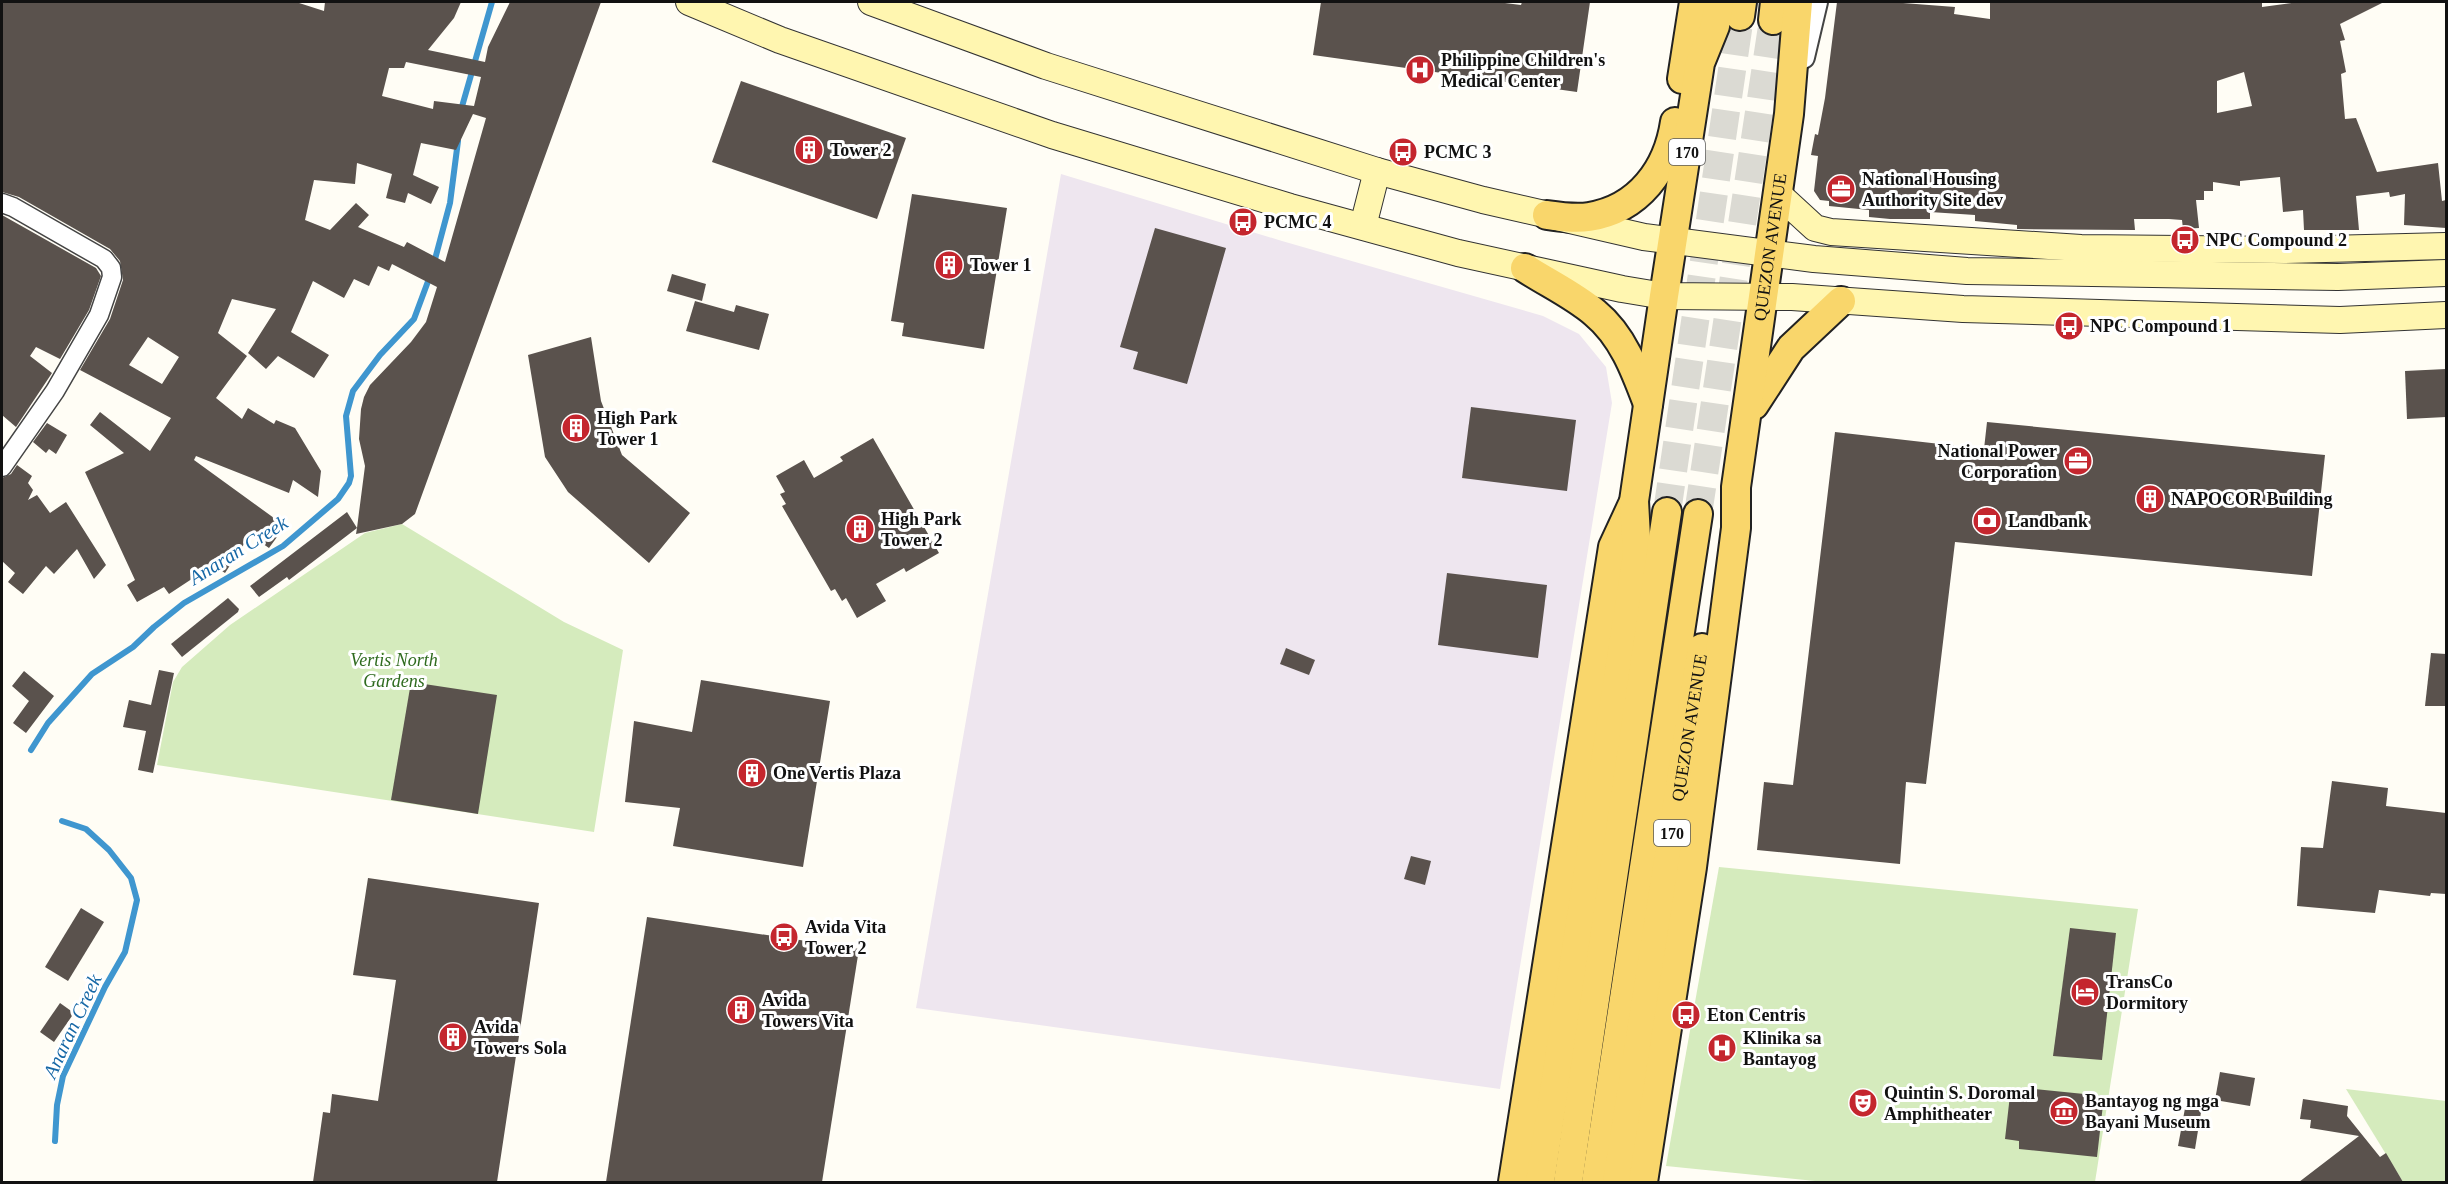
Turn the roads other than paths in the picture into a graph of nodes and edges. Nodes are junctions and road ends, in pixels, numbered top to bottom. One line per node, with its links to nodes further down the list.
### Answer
1 (689, 2): 13 (main road)
2 (872, 2): 9 (main road)
3 (1798, 2): 8 (main road, QUEZON AVENUE / 170)
4 (1816, 2): 8 (street, QUEZON AVENUE / 170)
5 (1734, 6): 7 (main road, 170)
6 (1693, 11): 7 (main road, 170); 12 (main road)
7 (1700, 63): 14 (main road, 170)
8 (1789, 114): 10 (main road, QUEZON AVENUE / 170)
9 (1377, 171): 12 (main road); 13 (main road)
10 (1778, 194): 15 (main road); 16 (main road, QUEZON AVENUE / 170)
11 (2, 203): 25 (street)
12 (1547, 215): 14 (main road)
13 (1363, 226): 17 (main road)
14 (1674, 241): 16 (main road); 19 (main road, 170)
15 (2446, 246)
16 (1770, 254): 18 (main road); 20 (main road, QUEZON AVENUE / 170)
17 (1525, 268): 19 (main road); 23 (main road)
18 (2446, 273)
19 (1664, 296): 20 (main road); 23 (main road, 170)
20 (1763, 296): 21 (main road); 24 (main road, QUEZON AVENUE / 170)
21 (1841, 301): 22 (main road); 24 (main road)
22 (2446, 315)
23 (1649, 406): 27 (main road, 170)
24 (1746, 424): 26 (main road, QUEZON AVENUE / 170)
25 (2, 467)
26 (1736, 487): 34 (main road, QUEZON AVENUE / 170); 35 (main road, QUEZON AVENUE / 170)
27 (1634, 501): 30 (main road, 170); 31 (main road, 170)
28 (1667, 512): 32 (main road)
29 (1698, 514): 33 (main road, QUEZON AVENUE / 170)
30 (1513, 1182)
31 (1540, 1182)
32 (1568, 1182)
33 (1596, 1182)
34 (1617, 1182)
35 (1643, 1182)

